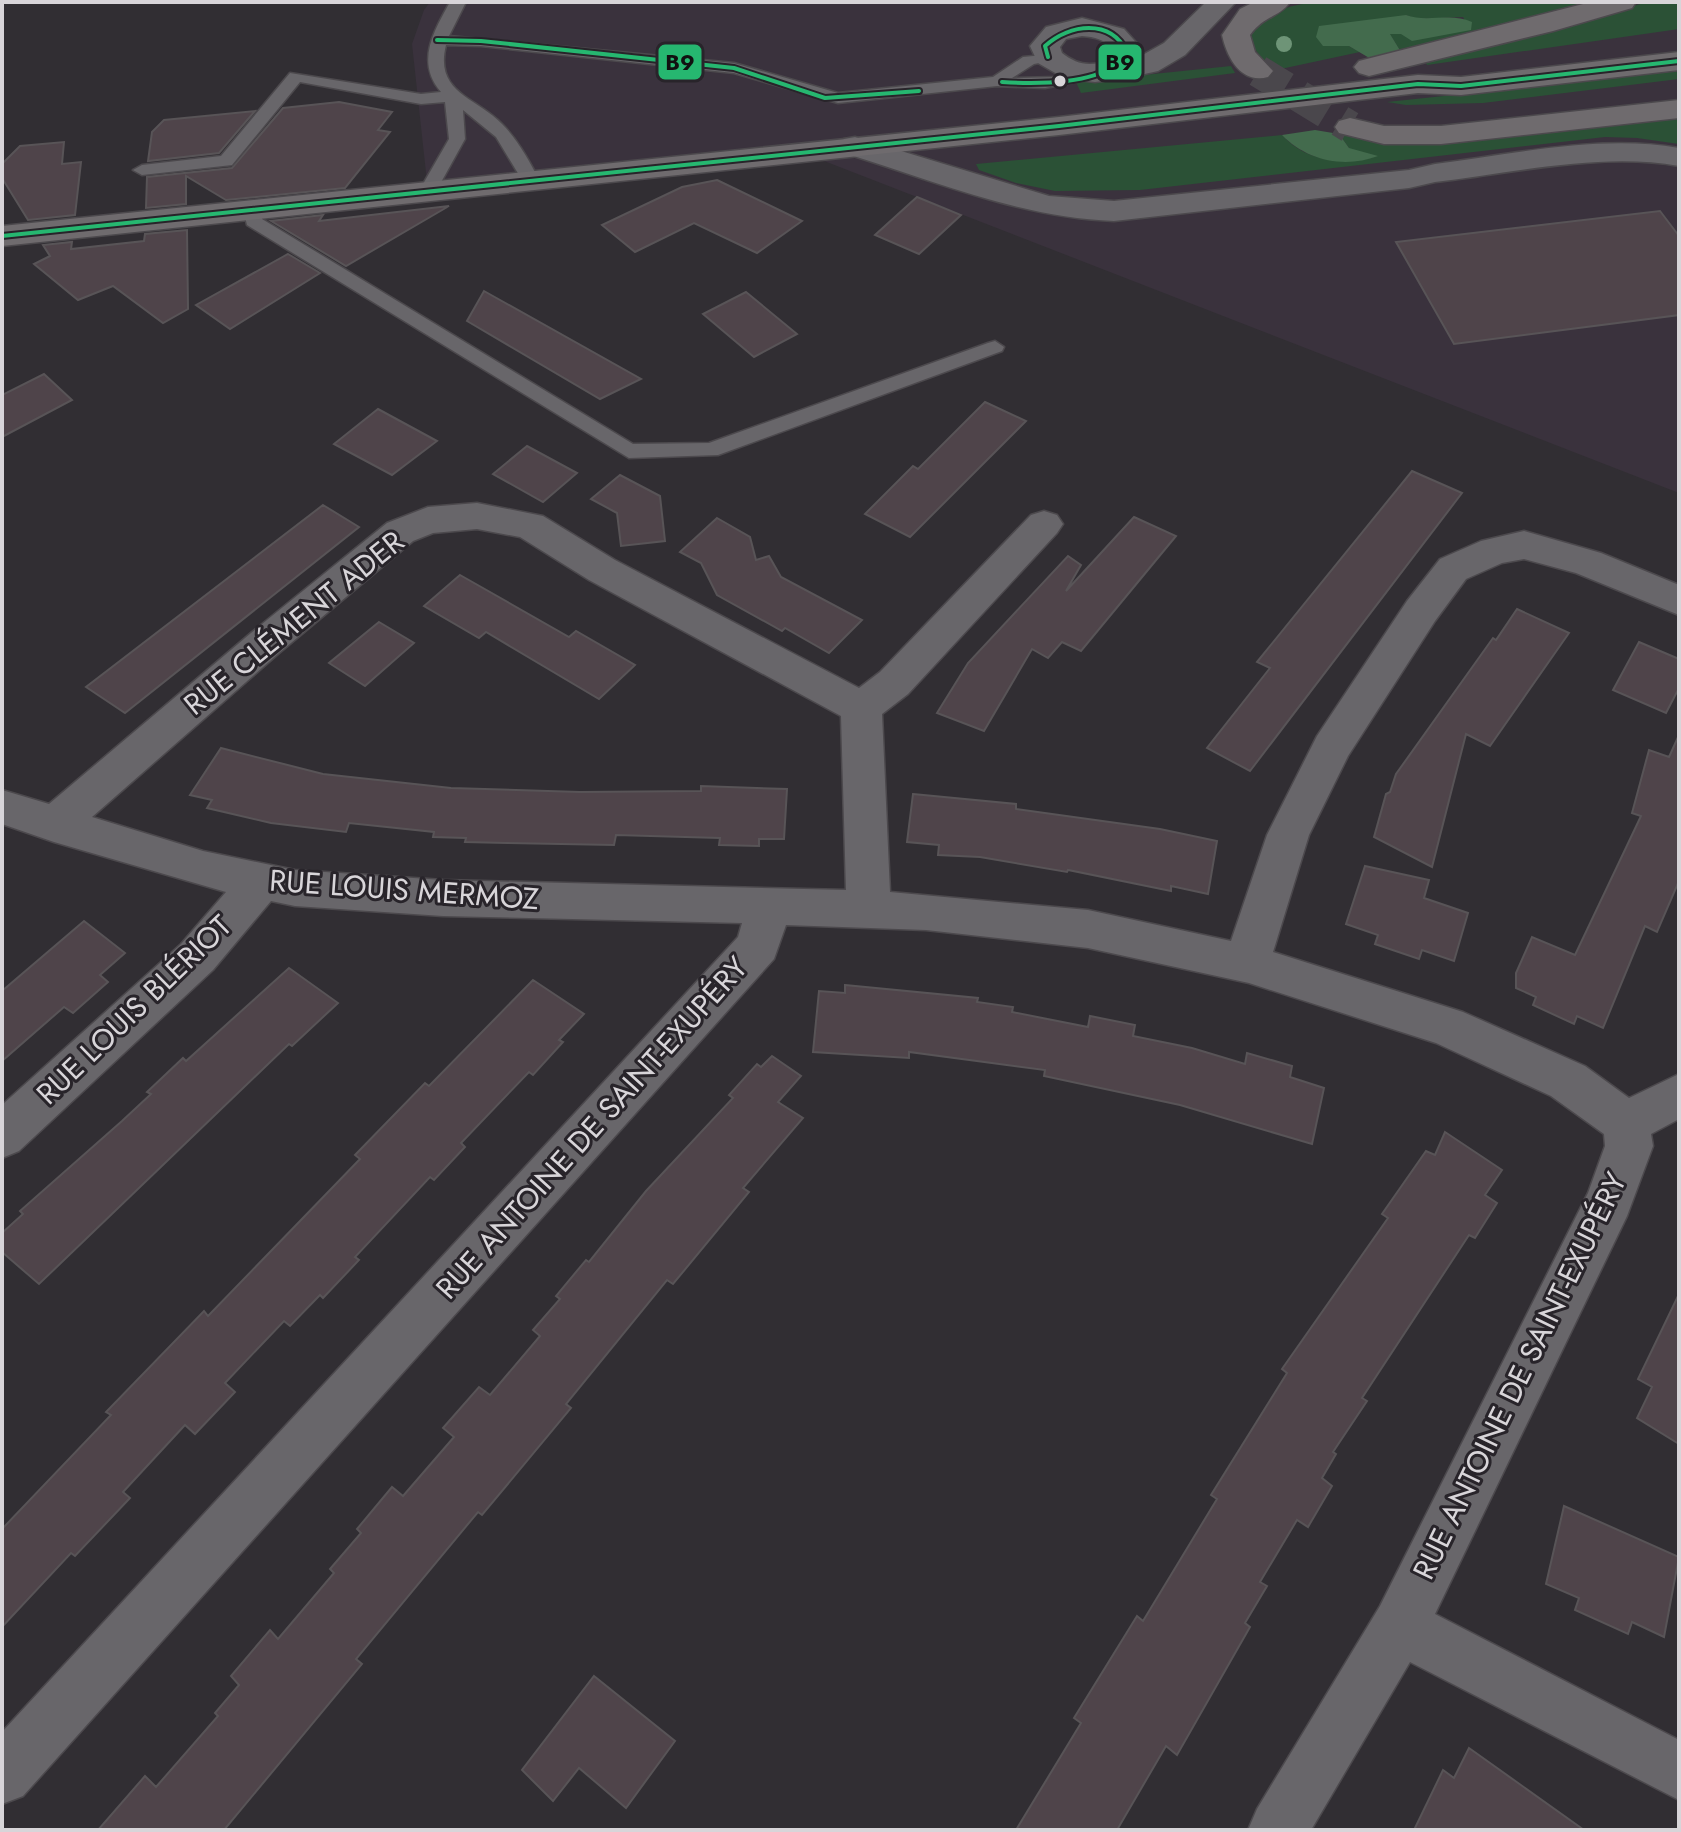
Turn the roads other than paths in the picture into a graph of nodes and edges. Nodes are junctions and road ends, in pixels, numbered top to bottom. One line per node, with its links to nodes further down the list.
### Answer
1 (458, 2): 7 (lane)
2 (1104, 2): 6 (street)
3 (1222, 2): 11 (street)
4 (1276, 2): 12 (street)
5 (1622, 2): 18 (street)
6 (1082, 27): 9 (street); 11 (street)
7 (437, 40): 13 (lane); 16 (lane)
8 (1679, 43): 14 (street)
9 (1048, 57): 11 (street); 13 (lane)
10 (1679, 61): 14 (street)
11 (1102, 70): 13 (lane)
12 (1258, 71)
13 (997, 81)
14 (1418, 84): 18 (street)
15 (1679, 89): 18 (street)
16 (453, 96): 22 (lane); 23 (lane); 24 (lane)
17 (1679, 109): 19 (street)
18 (1059, 126): 20 (street)
19 (1350, 127)
20 (855, 146): 21 (street); 23 (street)
21 (1679, 157)
22 (142, 170)
23 (531, 181): 24 (street)
24 (428, 191): 25 (street)
25 (252, 208): 26 (street); 27 (lane)
26 (2, 236)
27 (995, 347)
28 (1044, 524): 30 (street)
29 (1679, 601): 36 (street)
30 (861, 708): 32 (street, RUE CLÉMENT ADER); 35 (street)
31 (2, 807): 32 (street, RUE LOUIS MERMOZ)
32 (54, 825): 33 (street, RUE LOUIS MERMOZ)
33 (262, 881): 34 (street, RUE LOUIS MERMOZ); 39 (street, RUE LOUIS BLÉRIOT)
34 (769, 905): 35 (street); 42 (street, RUE ANTOINE DE SAINT-EXUPÉRY)
35 (869, 910): 36 (street)
36 (1249, 964): 38 (street)
37 (1679, 1095): 38 (street)
38 (1626, 1123): 40 (street, RUE ANTOINE DE SAINT-EXUPÉRY)
39 (2, 1136)
40 (1400, 1626): 41 (street); 43 (street, RUE ANTOINE DE SAINT-EXUPÉRY)
41 (1679, 1771)
42 (2, 1775)
43 (1278, 1830)

